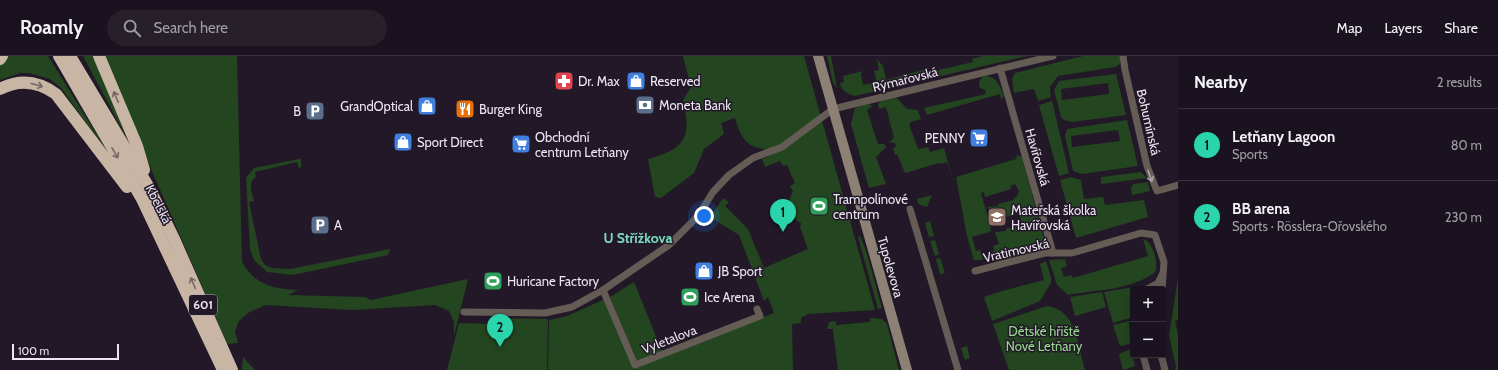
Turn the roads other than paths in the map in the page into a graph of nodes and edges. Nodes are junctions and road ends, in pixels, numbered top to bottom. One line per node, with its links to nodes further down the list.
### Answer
1 (2, 56): 9 (highway)
2 (59, 56): 17 (highway, Kbelská / 601, one-way to 17)
3 (70, 56): 13 (highway, Kbelská / 601)
4 (79, 56): 13 (highway, 601)
5 (99, 56): 15 (highway, one-way to 5)
6 (818, 56): 12 (main road, Tupolevova)
7 (1053, 56): 10 (street, Rýmařovská)
8 (1123, 56): 14 (street, Bohumínská, one-way to 14)
9 (0, 59)
10 (1000, 68): 12 (street, Rýmařovská); 18 (street, Havířovská)
11 (0, 89): 17 (highway, one-way to 17)
12 (833, 109): 23 (street); 30 (main road, Tupolevova)
13 (116, 130): 15 (highway, Kbelská / 601)
14 (1178, 184)
15 (148, 186): 29 (highway, Kbelská / 601, one-way to 15)
16 (910, 209): 31 (street)
17 (149, 215): 28 (highway, Kbelská / 601)
18 (1053, 253): 19 (street, Vratimovská); 20 (street, Vratimovská)
19 (1165, 270): 21 (street); 22 (street)
20 (975, 271)
21 (1152, 286)
22 (1162, 286)
23 (603, 290): 24 (street, Vyletalova); 25 (street)
24 (757, 309)
25 (464, 312)
26 (1144, 358): 32 (street)
27 (1162, 358): 33 (street)
28 (223, 370)
29 (232, 370)
30 (907, 370)
31 (958, 370)
32 (1147, 370)
33 (1165, 370)

